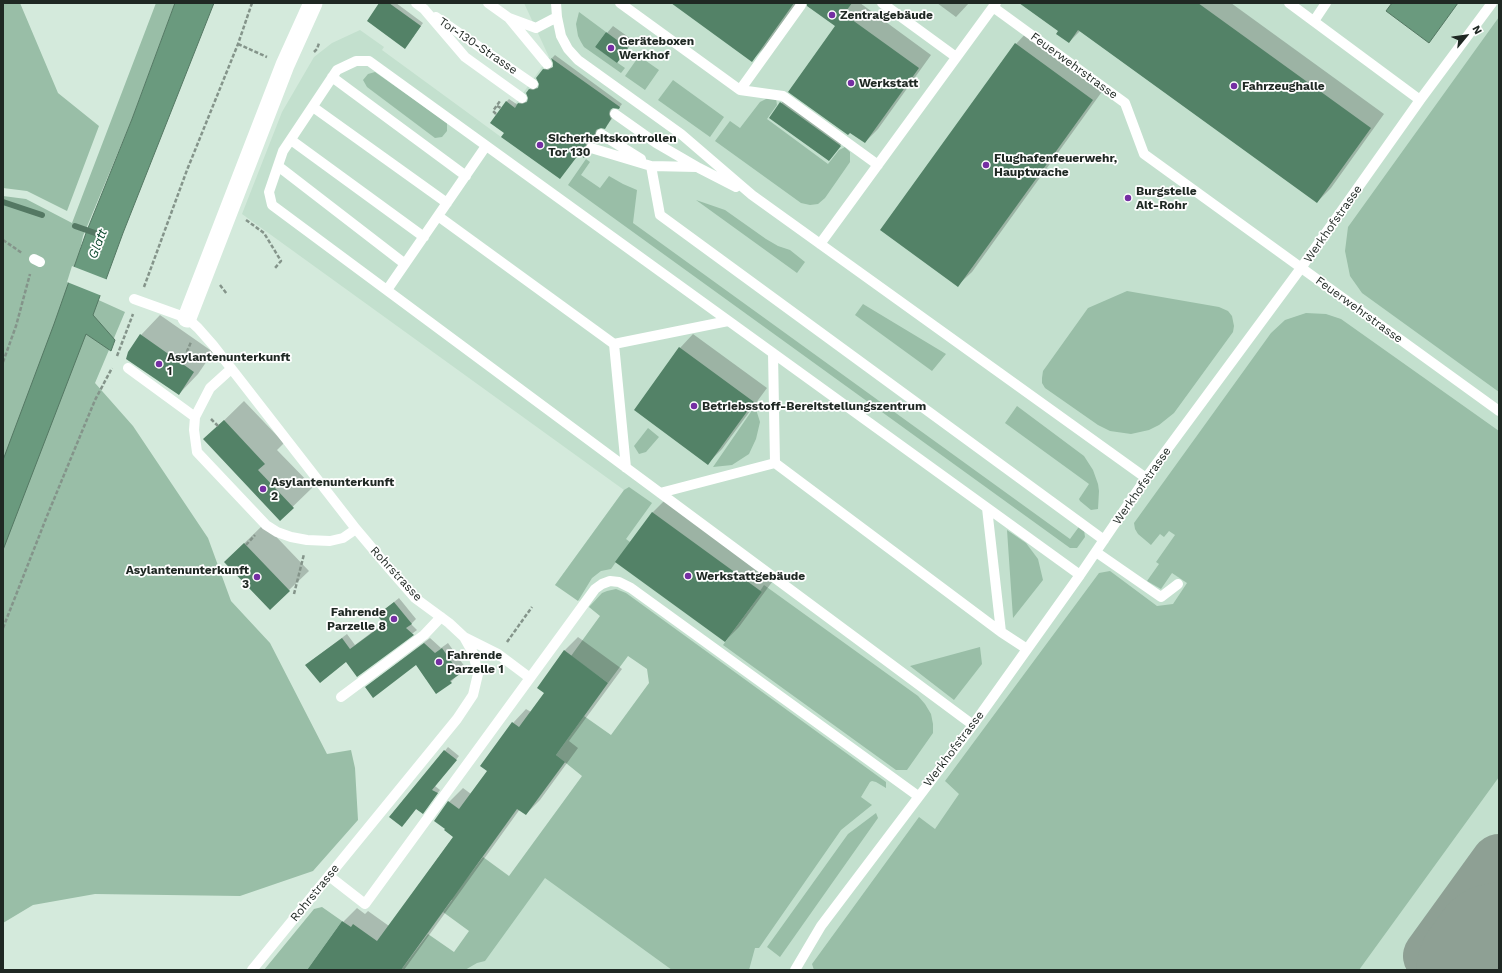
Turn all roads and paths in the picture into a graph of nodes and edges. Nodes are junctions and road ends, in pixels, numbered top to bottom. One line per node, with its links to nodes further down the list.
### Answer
1 (252, 3): 16 (path)
2 (312, 3): 19 (street)
3 (488, 3): 14 (lane)
4 (620, 3): 22 (lane)
5 (882, 3): 17 (lane)
6 (1289, 3): 15 (lane)
7 (1326, 3): 15 (lane)
8 (1492, 3): 25 (lane, Werkhofstrasse)
9 (554, 4): 13 (lane)
10 (801, 5): 22 (lane)
11 (994, 5): 17 (lane); 49 (lane, Feuerwehrstrasse)
12 (420, 6): 21 (lane, Tor-130-Strasse); 24 (lane, Tor-130-Strasse)
13 (557, 17): 14 (lane); 40 (lane)
14 (509, 18): 18 (lane)
15 (1314, 21): 25 (lane)
16 (238, 44): 19 (path); 51 (path)
17 (956, 57): 35 (lane)
18 (547, 64)
19 (285, 65): 53 (street)
20 (332, 77): 27 (lane); 33 (lane); 39 (lane)
21 (533, 84)
22 (740, 90): 35 (lane)
23 (503, 98): 26 (path)
24 (522, 98)
25 (1420, 100): 49 (lane, Werkhofstrasse)
26 (497, 106): 28 (path); 29 (path)
27 (312, 107): 32 (lane); 41 (lane)
28 (501, 108)
29 (496, 114)
30 (615, 114): 38 (lane)
31 (601, 134): 37 (lane)
32 (291, 140): 36 (lane); 44 (lane)
33 (486, 146): 39 (lane); 52 (lane)
34 (591, 148): 37 (lane)
35 (878, 165): 46 (lane)
36 (278, 166): 47 (lane); 50 (lane)
37 (651, 166): 38 (lane); 71 (lane)
38 (699, 168): 40 (lane)
39 (466, 176): 41 (lane)
40 (752, 195): 46 (lane)
41 (447, 203): 42 (lane)
42 (438, 216): 44 (lane); 54 (lane)
43 (243, 218): 48 (path)
44 (424, 237): 47 (lane)
45 (3, 240): 57 (path)
46 (820, 244): 66 (lane)
47 (405, 264): 50 (lane)
48 (275, 268)
49 (1301, 268): 62 (lane, Feuerwehrstrasse); 66 (lane, Werkhofstrasse)
50 (387, 290): 65 (lane)
51 (136, 300): 53 (lane); 56 (path)
52 (728, 321): 54 (lane); 55 (lane)
53 (192, 323): 58 (path); 61 (lane, Rohrstrasse)
54 (614, 344): 65 (lane)
55 (773, 353): 64 (lane); 68 (lane)
56 (116, 359)
57 (3, 362)
58 (182, 363)
59 (113, 366): 78 (path)
60 (128, 368): 63 (lane)
61 (231, 369): 63 (lane); 69 (lane, Rohrstrasse)
62 (1499, 411)
63 (195, 417): 70 (lane)
64 (775, 463): 67 (lane); 79 (lane)
65 (626, 468): 67 (lane)
66 (1146, 478): 71 (lane, Werkhofstrasse)
67 (660, 493): 85 (lane)
68 (987, 508): 73 (lane); 79 (lane)
69 (356, 529): 70 (lane); 77 (lane, Rohrstrasse)
70 (307, 540): 75 (path)
71 (1104, 540): 72 (lane, Werkhofstrasse)
72 (1096, 552): 73 (lane, Werkhofstrasse); 74 (lane)
73 (1080, 575): 81 (lane, Werkhofstrasse)
74 (1178, 584)
75 (294, 594)
76 (532, 607): 82 (path)
77 (441, 617): 80 (lane, Rohrstrasse); 84 (lane)
78 (3, 628)
79 (1001, 632): 81 (lane)
80 (464, 637): 82 (lane); 87 (lane, Rohrstrasse)
81 (1027, 649): 85 (lane, Werkhofstrasse)
82 (498, 654): 83 (lane)
83 (530, 678): 86 (lane); 87 (lane)
84 (341, 697)
85 (973, 725): 86 (lane, Werkhofstrasse)
86 (918, 796): 88 (lane, Werkhofstrasse)
87 (329, 876): 89 (lane, Rohrstrasse)
88 (798, 969)
89 (252, 970)

